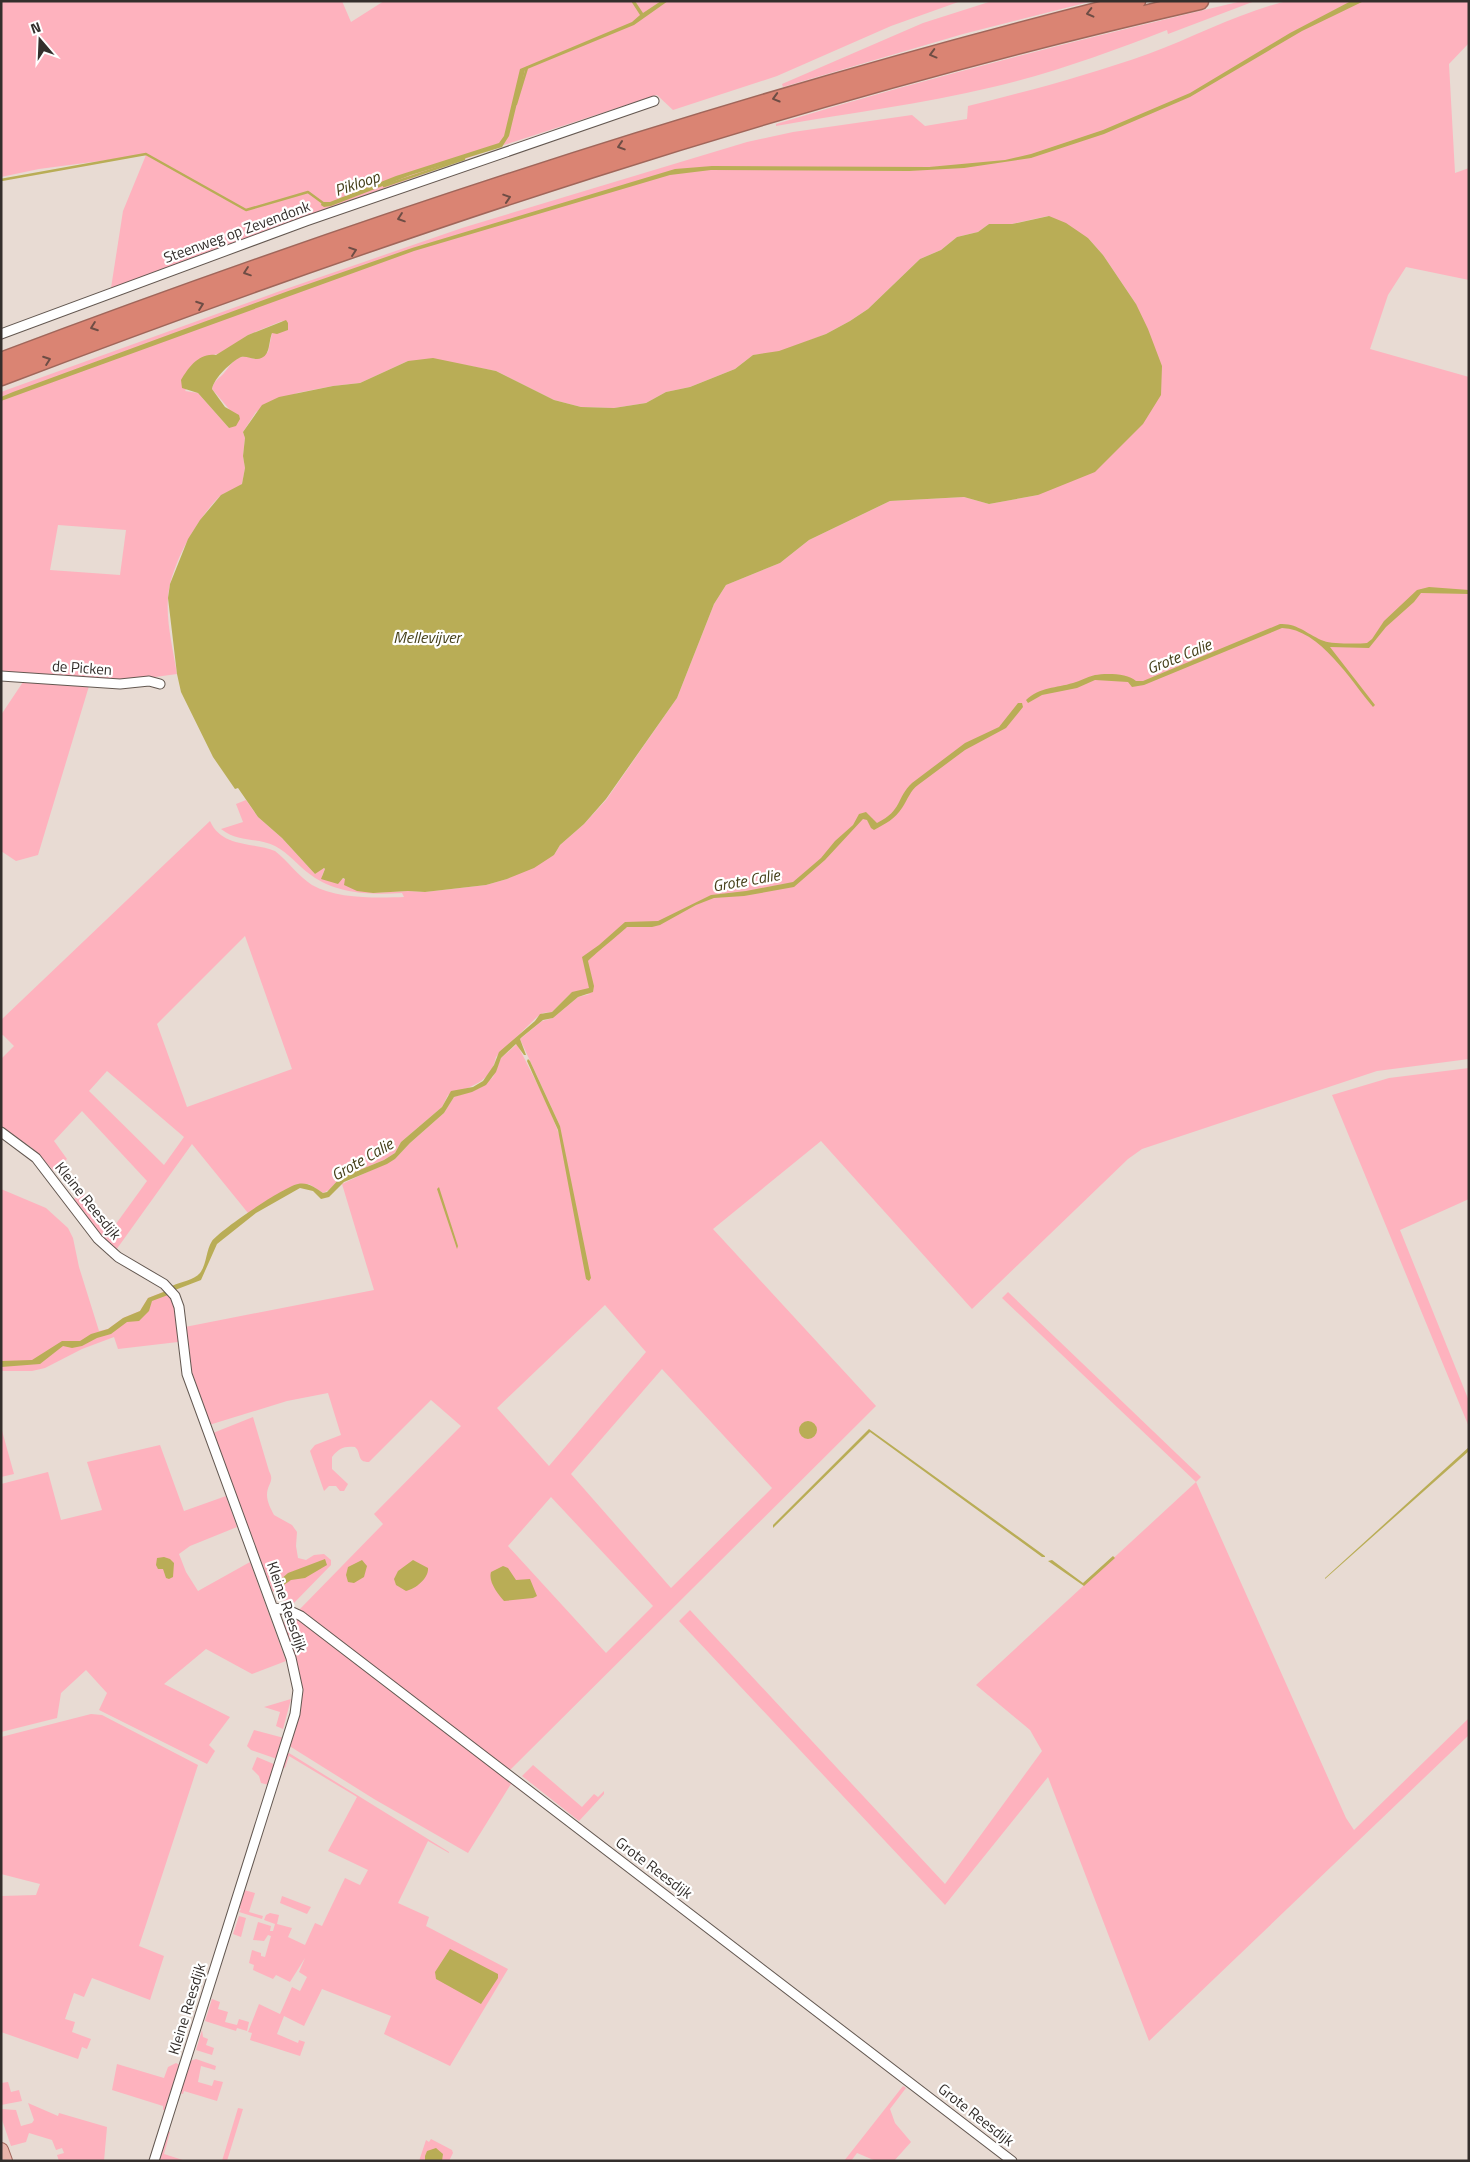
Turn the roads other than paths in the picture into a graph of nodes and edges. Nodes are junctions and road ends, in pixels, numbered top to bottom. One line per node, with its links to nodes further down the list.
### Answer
1 (1137, 1): 5 (highway, one-way to 5)
2 (1200, 1): 6 (highway, one-way to 2)
3 (654, 101): 4 (street, Steenweg op Zevendonk)
4 (1, 334)
5 (1, 361)
6 (1, 377)
7 (1, 676): 8 (street, de Picken)
8 (160, 684)
9 (1, 1132): 10 (street, Kleine Reesdijk)
10 (274, 1608): 13 (street, Kleine Reesdijk); 14 (street, Grote Reesdijk)
11 (1, 2150): 12 (main road)
12 (5, 2161)
13 (154, 2161)
14 (1012, 2161)

